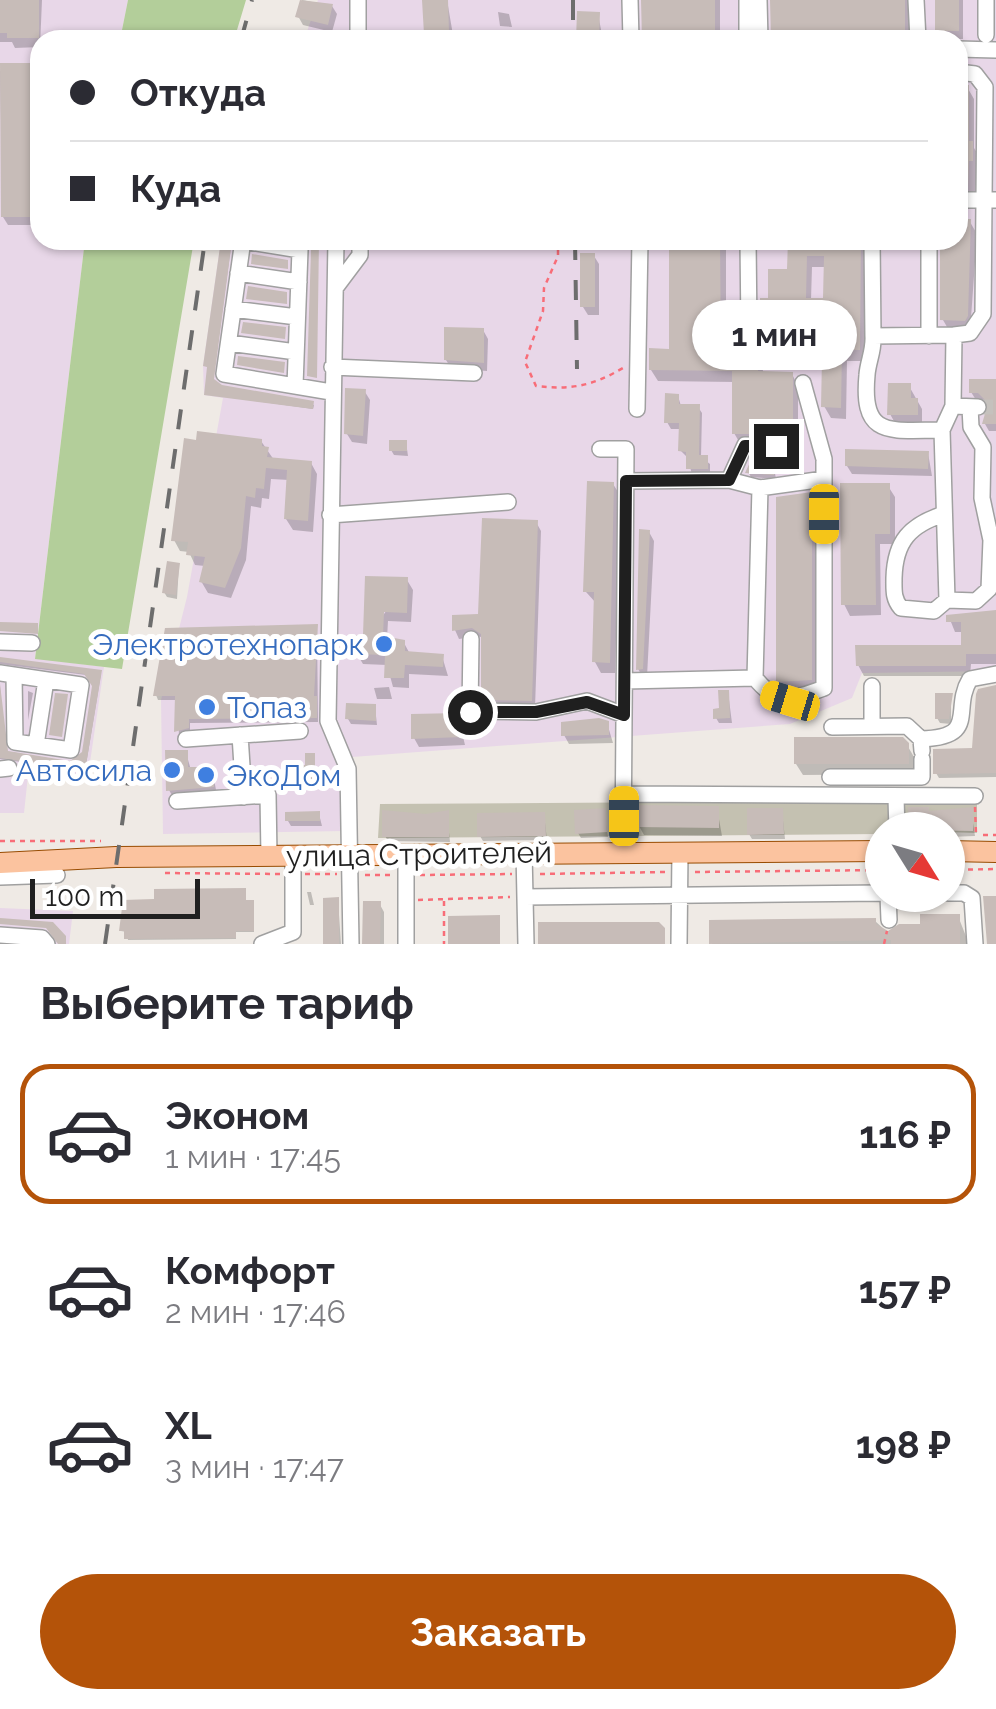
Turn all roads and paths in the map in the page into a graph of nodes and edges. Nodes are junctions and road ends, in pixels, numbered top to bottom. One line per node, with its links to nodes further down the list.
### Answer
1 (358, 0): 7 (street)
2 (630, 0): 8 (street)
3 (747, 0): 9 (street)
4 (760, 0): 10 (street)
5 (916, 0): 11 (street)
6 (986, 0): 12 (street)
7 (358, 30)
8 (631, 30)
9 (747, 30)
10 (760, 30)
11 (918, 30)
12 (986, 35)
13 (968, 49): 14 (street)
14 (996, 50)
15 (968, 73): 16 (street)
16 (990, 200): 32 (street)
17 (241, 250): 26 (street)
18 (300, 250): 27 (street)
19 (336, 250): 28 (street)
20 (360, 250): 28 (street)
21 (558, 250): 37 (path)
22 (640, 250): 37 (street)
23 (748, 250): 31 (street)
24 (872, 250): 33 (street)
25 (929, 250): 34 (street)
26 (238, 273): 27 (street); 29 (street)
27 (299, 282): 30 (street)
28 (336, 287): 38 (street)
29 (234, 309): 30 (street); 35 (street)
30 (297, 317): 36 (street)
31 (749, 331)
32 (954, 335): 34 (street); 43 (street)
33 (874, 336): 34 (street); 45 (street)
34 (928, 336)
35 (229, 343): 36 (street); 41 (street)
36 (296, 352): 41 (street)
37 (637, 359): 44 (street)
38 (332, 367): 39 (street); 42 (street)
39 (474, 373)
40 (803, 383): 48 (street)
41 (295, 386): 42 (street)
42 (331, 392): 54 (street)
43 (967, 407): 45 (street); 55 (street)
44 (637, 409)
45 (942, 430): 53 (street)
46 (776, 446): 49 (street)
47 (600, 449): 50 (street)
48 (824, 479): 51 (street); 61 (street)
49 (729, 480): 50 (street); 51 (street)
50 (626, 481): 63 (street)
51 (760, 488): 61 (street)
52 (508, 502): 54 (street)
53 (944, 514): 55 (street); 55 (street)
54 (330, 515): 90 (street)
55 (947, 600)
56 (471, 638): 65 (street)
57 (0, 642): 58 (street)
58 (32, 642)
59 (7, 674): 62 (street); 71 (street)
60 (996, 674): 72 (street)
61 (755, 678): 63 (street)
62 (46, 680): 71 (street); 71 (street)
63 (624, 681): 65 (street)
64 (872, 686): 67 (street)
65 (624, 715): 74 (street)
66 (832, 726): 67 (street)
67 (872, 726): 72 (street)
68 (300, 731): 69 (street)
69 (240, 735): 70 (street); 76 (street)
70 (186, 739)
71 (36, 745)
72 (922, 750): 73 (street)
73 (830, 777)
74 (624, 794): 77 (street); 81 (street)
75 (976, 796): 77 (street); 80 (path)
76 (244, 797): 78 (street); 85 (street)
77 (896, 798): 79 (street)
78 (177, 801)
79 (896, 812)
80 (976, 835)
81 (623, 852): 86 (main road, улица Строителей); 87 (main road, улица Строителей)
82 (865, 852): 86 (main road, улица Строителей)
83 (965, 852): 84 (main road)
84 (996, 852)
85 (269, 856): 89 (main road, улица Строителей); 91 (main road, улица Строителей)
86 (680, 862): 87 (path); 92 (path); 99 (street)
87 (524, 863): 88 (main road, улица Строителей); 88 (path); 100 (street)
88 (406, 864): 90 (main road, улица Строителей); 90 (path); 102 (street)
89 (293, 865): 90 (main road, улица Строителей); 90 (path); 95 (path); 106 (street)
90 (352, 865): 109 (street)
91 (4, 869): 96 (street)
92 (865, 869)
93 (996, 869): 94 (path)
94 (965, 870)
95 (154, 874)
96 (58, 875)
97 (965, 893): 114 (street)
98 (865, 894): 99 (street)
99 (680, 895): 100 (street); 113 (street)
100 (525, 897): 101 (path); 112 (street)
101 (444, 899): 102 (path); 111 (path)
102 (406, 900): 110 (street)
103 (888, 912): 104 (street)
104 (889, 920)
105 (0, 936): 107 (street)
106 (292, 938): 108 (street)
107 (47, 944)
108 (262, 944)
109 (351, 944)
110 (406, 944)
111 (444, 944)
112 (526, 944)
113 (680, 944)
114 (974, 944)

